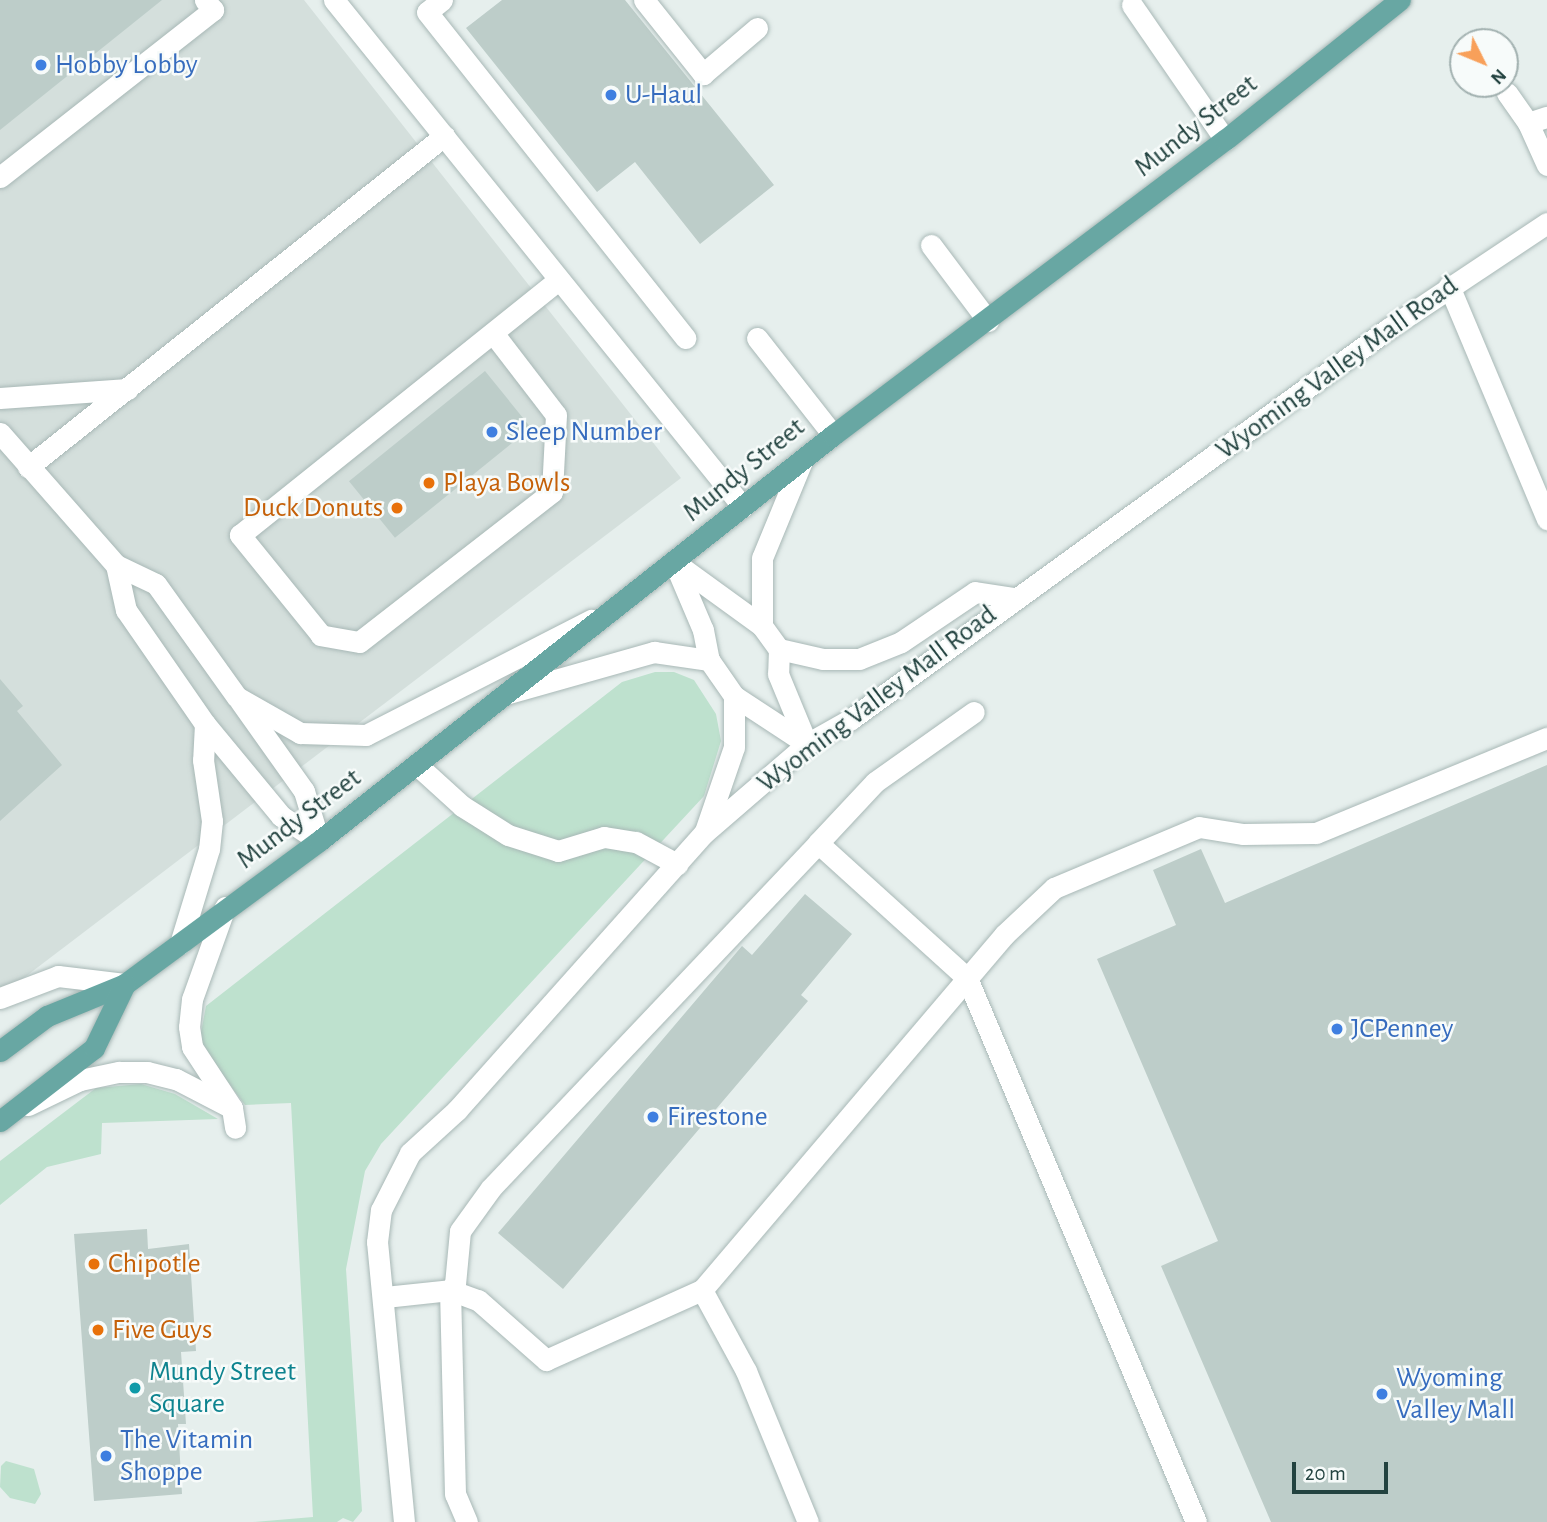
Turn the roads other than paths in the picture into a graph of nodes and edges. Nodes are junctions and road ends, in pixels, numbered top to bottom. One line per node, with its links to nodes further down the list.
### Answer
1 (205, 0): 13 (lane)
2 (334, 0): 10 (lane)
3 (442, 0): 20 (lane)
4 (644, 0): 7 (lane)
5 (1400, 0): 11 (main road, Mundy Street)
6 (1132, 5): 11 (lane)
7 (757, 28)
8 (1513, 98): 9 (lane)
9 (1537, 120): 12 (lane)
10 (443, 136): 16 (lane); 22 (lane)
11 (1225, 140): 18 (main road, Mundy Street)
12 (1547, 165)
13 (0, 177)
14 (1547, 223): 17 (lane, Wyoming Valley Mall Road)
15 (931, 245): 18 (lane)
16 (558, 280): 19 (lane); 28 (lane)
17 (1449, 286): 29 (lane); 32 (lane, Wyoming Valley Mall Road)
18 (988, 321): 25 (main road, Mundy Street)
19 (493, 333): 19 (lane)
20 (685, 338)
21 (757, 338): 25 (lane)
22 (128, 389): 23 (lane); 27 (lane)
23 (0, 398)
24 (0, 433): 27 (lane)
25 (834, 435): 26 (main road, Mundy Street)
26 (802, 461): 28 (main road, Mundy Street); 34 (lane)
27 (28, 467): 31 (lane)
28 (743, 507): 30 (main road, Mundy Street)
29 (1547, 520)
30 (674, 562): 33 (main road, Mundy Street); 34 (lane); 36 (lane)
31 (116, 565): 39 (lane); 41 (lane)
32 (1013, 598): 35 (lane); 43 (lane, Wyoming Valley Mall Road)
33 (622, 603): 37 (main road, Mundy Street); 39 (lane)
34 (762, 626): 35 (lane)
35 (779, 649): 43 (lane)
36 (709, 660): 37 (lane); 38 (lane)
37 (509, 693): 44 (main road, Mundy Street)
38 (734, 696): 43 (lane); 45 (lane)
39 (237, 697): 46 (lane)
40 (974, 712): 47 (lane)
41 (205, 724): 46 (lane); 50 (lane)
42 (1547, 738): 51 (lane)
43 (807, 744): 45 (lane, Wyoming Valley Mall Road)
44 (417, 765): 46 (main road, Mundy Street); 48 (lane)
45 (704, 833): 48 (lane, Wyoming Valley Mall Road)
46 (319, 841): 49 (main road, Mundy Street)
47 (818, 843): 51 (lane); 56 (lane)
48 (677, 864): 58 (lane, Wyoming Valley Mall Road)
49 (225, 907): 50 (main road, Mundy Street); 55 (lane)
50 (180, 944): 52 (main road, Mundy Street)
51 (967, 978): 57 (lane); 62 (lane)
52 (125, 984): 53 (lane); 54 (main road, Mundy Street); 55 (main road, Mundy Street)
53 (0, 998)
54 (0, 1051)
55 (4, 1117)
56 (450, 1290): 57 (lane); 58 (lane); 60 (lane)
57 (702, 1290): 61 (lane)
58 (385, 1297): 59 (lane, Wyoming Valley Mall Road)
59 (404, 1522)
60 (467, 1522)
61 (808, 1522)
62 (1196, 1522)

